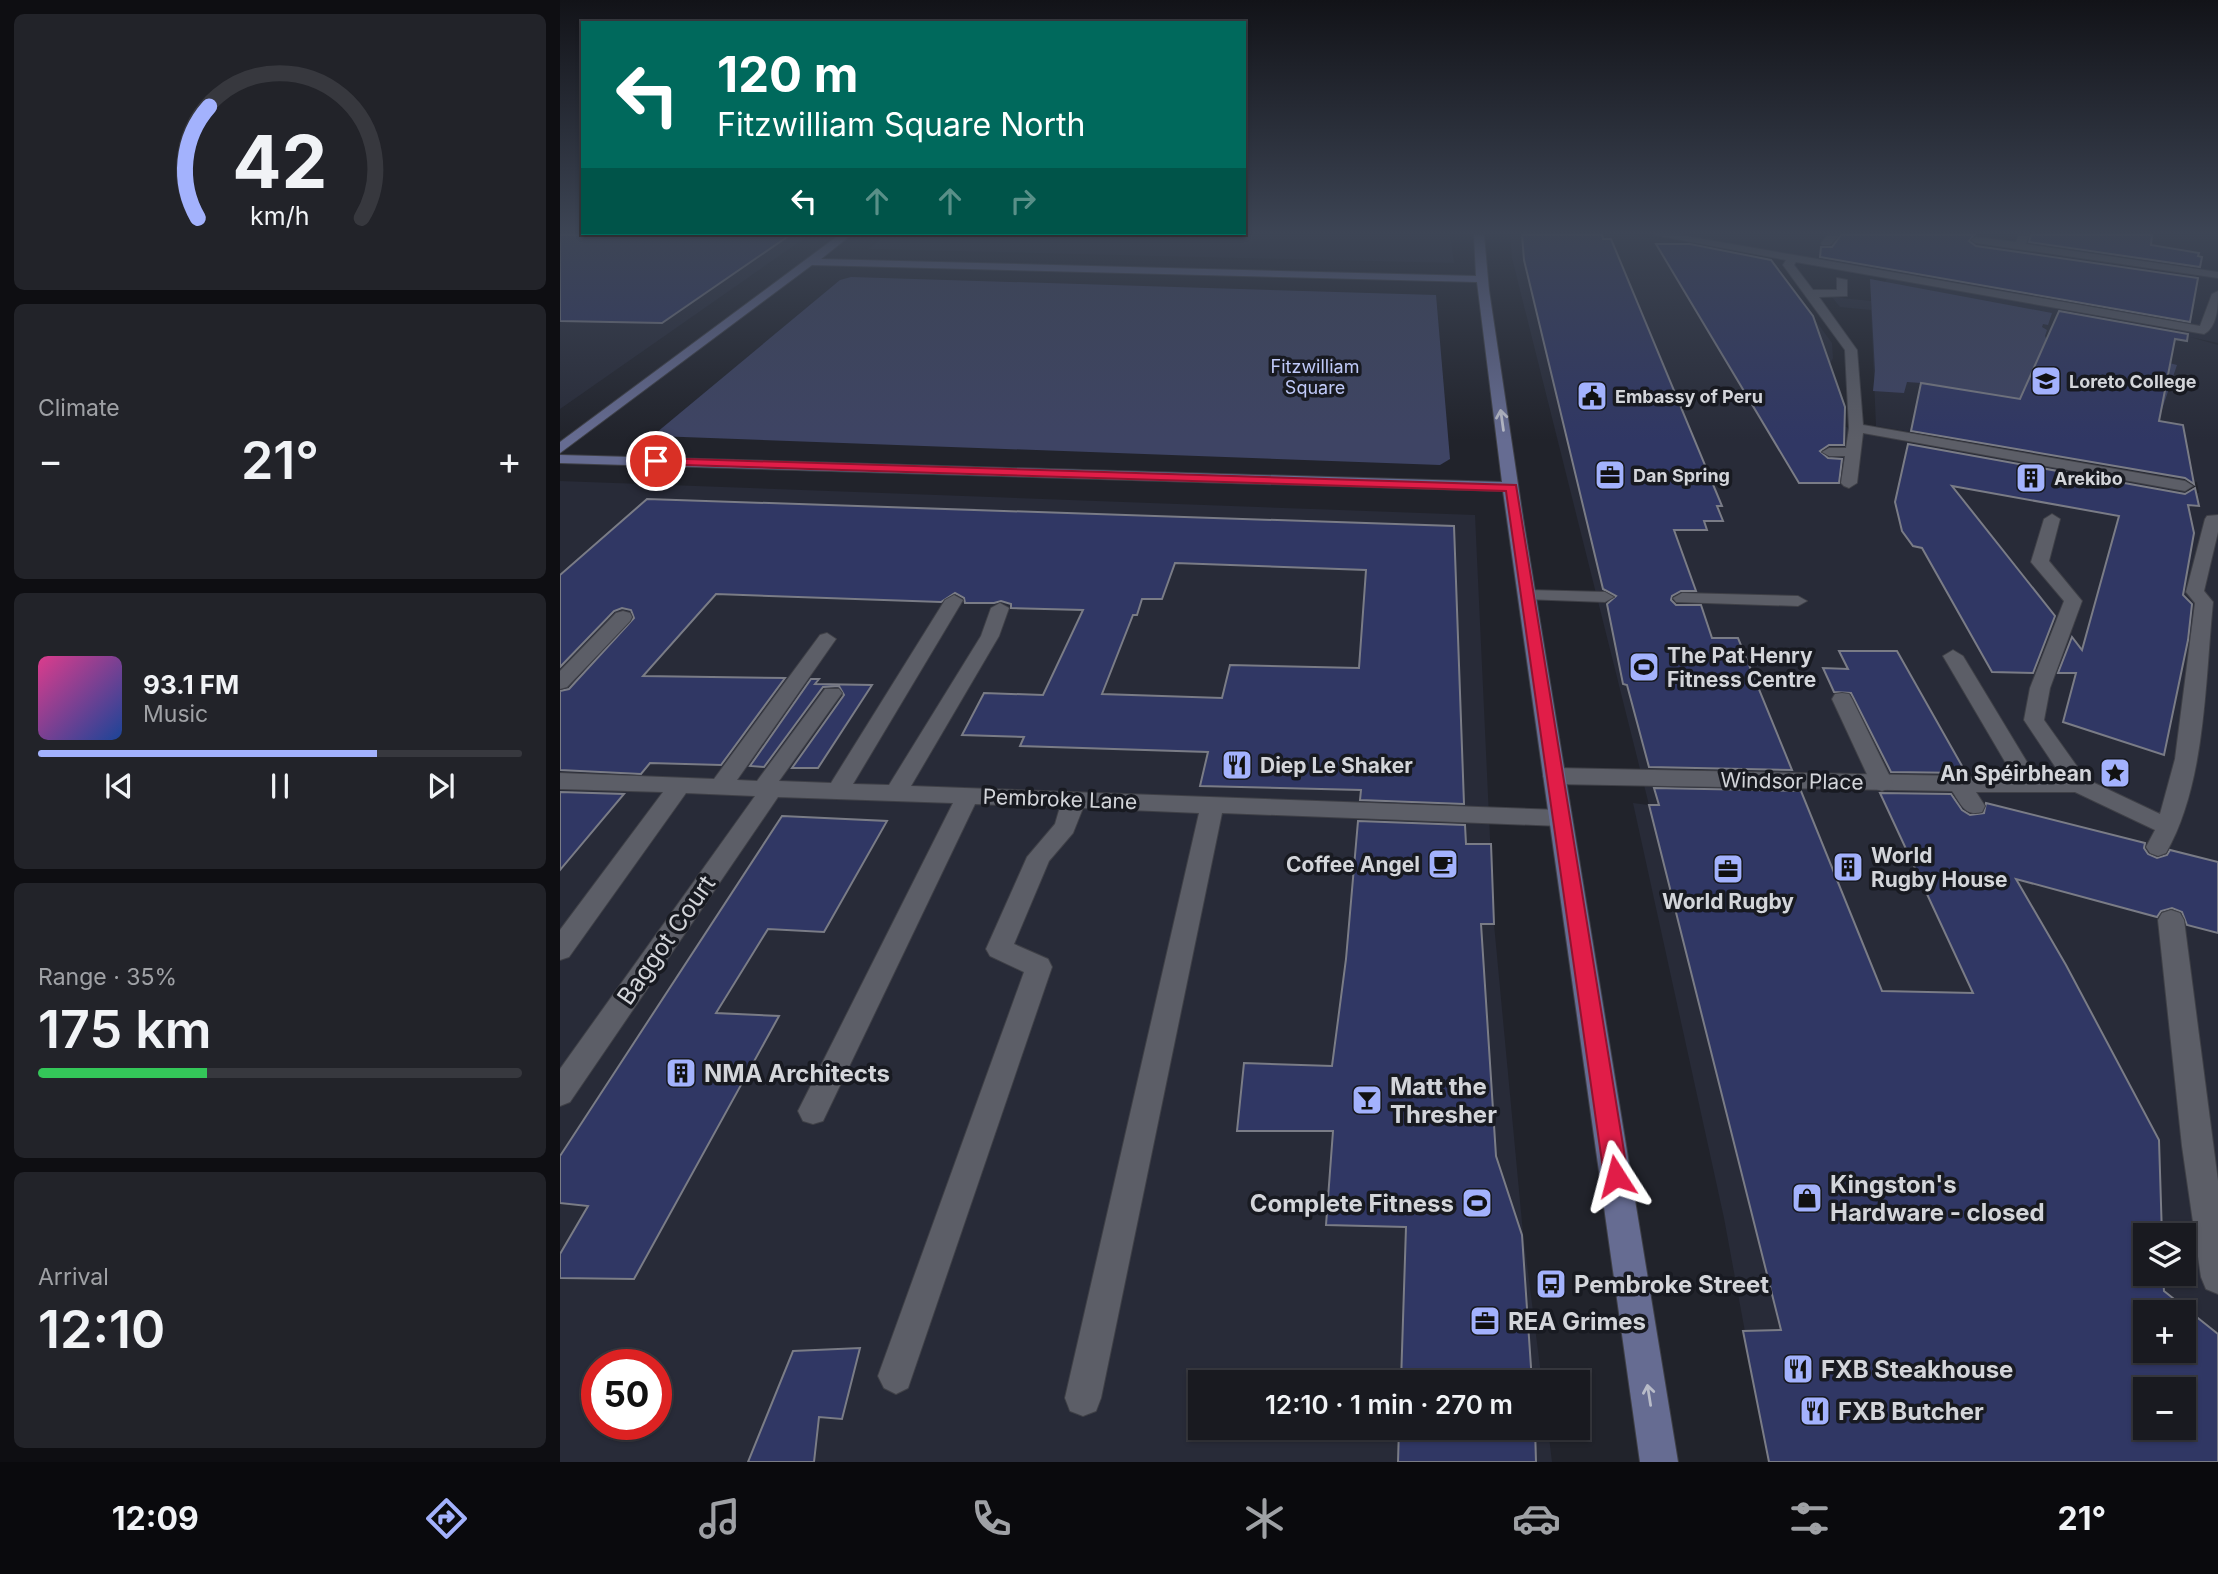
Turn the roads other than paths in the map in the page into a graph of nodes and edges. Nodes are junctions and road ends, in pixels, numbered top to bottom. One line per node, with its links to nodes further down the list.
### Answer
1 (755, 303): 10 (street)
2 (1485, 303): 15 (street, one-way to 2)
3 (1813, 303): 7 (street)
4 (2049, 303): 5 (street)
5 (2214, 303)
6 (1827, 337): 7 (street)
7 (1845, 346): 9 (street)
8 (1835, 435): 9 (street)
9 (1855, 439): 11 (street); 13 (street); 14 (street)
10 (560, 449)
11 (1829, 452)
12 (560, 459): 15 (street)
13 (1832, 474)
14 (2185, 486)
15 (1511, 487): 18 (street)
16 (2052, 519): 35 (street, Windsor Place)
17 (2213, 519): 35 (street, Windsor Place)
18 (1527, 595): 19 (street); 30 (street)
19 (1605, 597)
20 (1682, 598): 22 (street)
21 (954, 600): 39 (street)
22 (1798, 601)
23 (1000, 608): 40 (street)
24 (623, 617): 27 (street)
25 (827, 639): 37 (street)
26 (1953, 656): 36 (street)
27 (560, 683)
28 (832, 692): 38 (street, Baggot Court)
29 (1842, 699): 32 (street)
30 (1554, 776): 32 (street, Windsor Place); 45 (street)
31 (560, 781): 34 (street, Pembroke Lane)
32 (1882, 783): 33 (street, Windsor Place)
33 (1959, 783): 36 (street, Windsor Place); 44 (street)
34 (681, 784): 37 (street, Pembroke Lane); 47 (street)
35 (2078, 784): 36 (street, Windsor Place)
36 (2031, 785)
37 (720, 787): 38 (street, Pembroke Lane)
38 (768, 788): 39 (street, Pembroke Lane); 48 (street, Baggot Court)
39 (838, 790): 40 (street, Pembroke Lane)
40 (896, 793): 41 (street, Pembroke Lane)
41 (968, 796): 42 (street, Pembroke Lane); 49 (street)
42 (1074, 800): 43 (street, Pembroke Lane); 51 (street)
43 (1212, 805): 45 (street, Pembroke Lane); 52 (street)
44 (1974, 806)
45 (1560, 818): 53 (street, one-way to 45)
46 (2171, 920): 50 (street)
47 (560, 950)
48 (560, 1093)
49 (813, 1111)
50 (2218, 1277)
51 (896, 1376)
52 (1083, 1398)
53 (1659, 1462)

